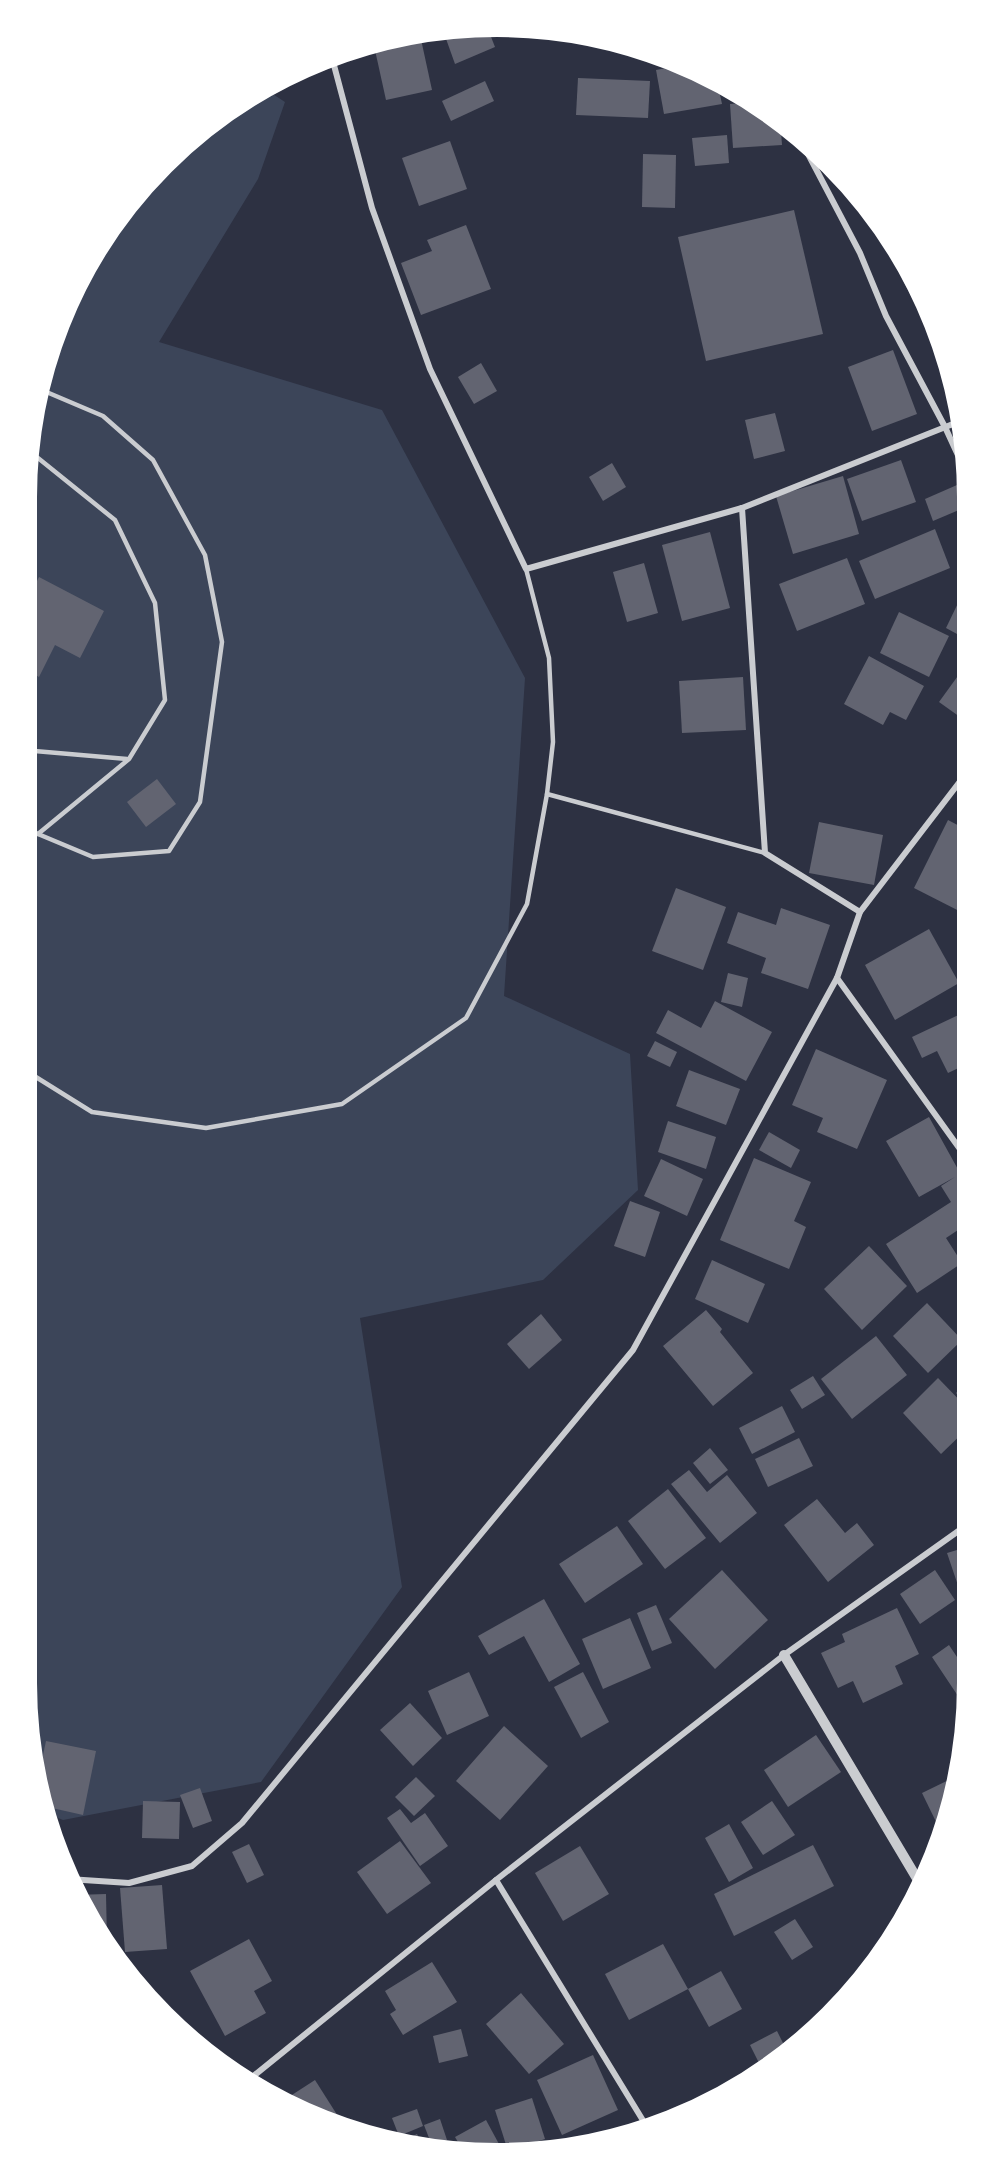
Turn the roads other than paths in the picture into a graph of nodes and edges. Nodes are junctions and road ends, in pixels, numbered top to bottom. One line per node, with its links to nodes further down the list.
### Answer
1 (333, 63): 9 (street)
2 (807, 152): 5 (street)
3 (46, 391): 15 (lane)
4 (955, 423): 5 (street)
5 (945, 427): 6 (street); 8 (street)
6 (959, 458)
7 (35, 459): 11 (lane)
8 (742, 508): 9 (street); 16 (street)
9 (525, 569): 13 (lane)
10 (33, 751): 11 (lane)
11 (129, 759): 15 (lane)
12 (961, 781): 17 (street)
13 (547, 794): 16 (lane); 19 (lane)
14 (33, 832): 15 (lane)
15 (38, 834)
16 (765, 853): 17 (street)
17 (860, 912): 18 (street)
18 (837, 978): 20 (street); 24 (street)
19 (33, 1076)
20 (961, 1150)
21 (961, 1529): 22 (street)
22 (784, 1655): 23 (street); 25 (street)
23 (917, 1879)
24 (77, 1880)
25 (496, 1881): 26 (street); 27 (street)
26 (252, 2077)
27 (644, 2123)

